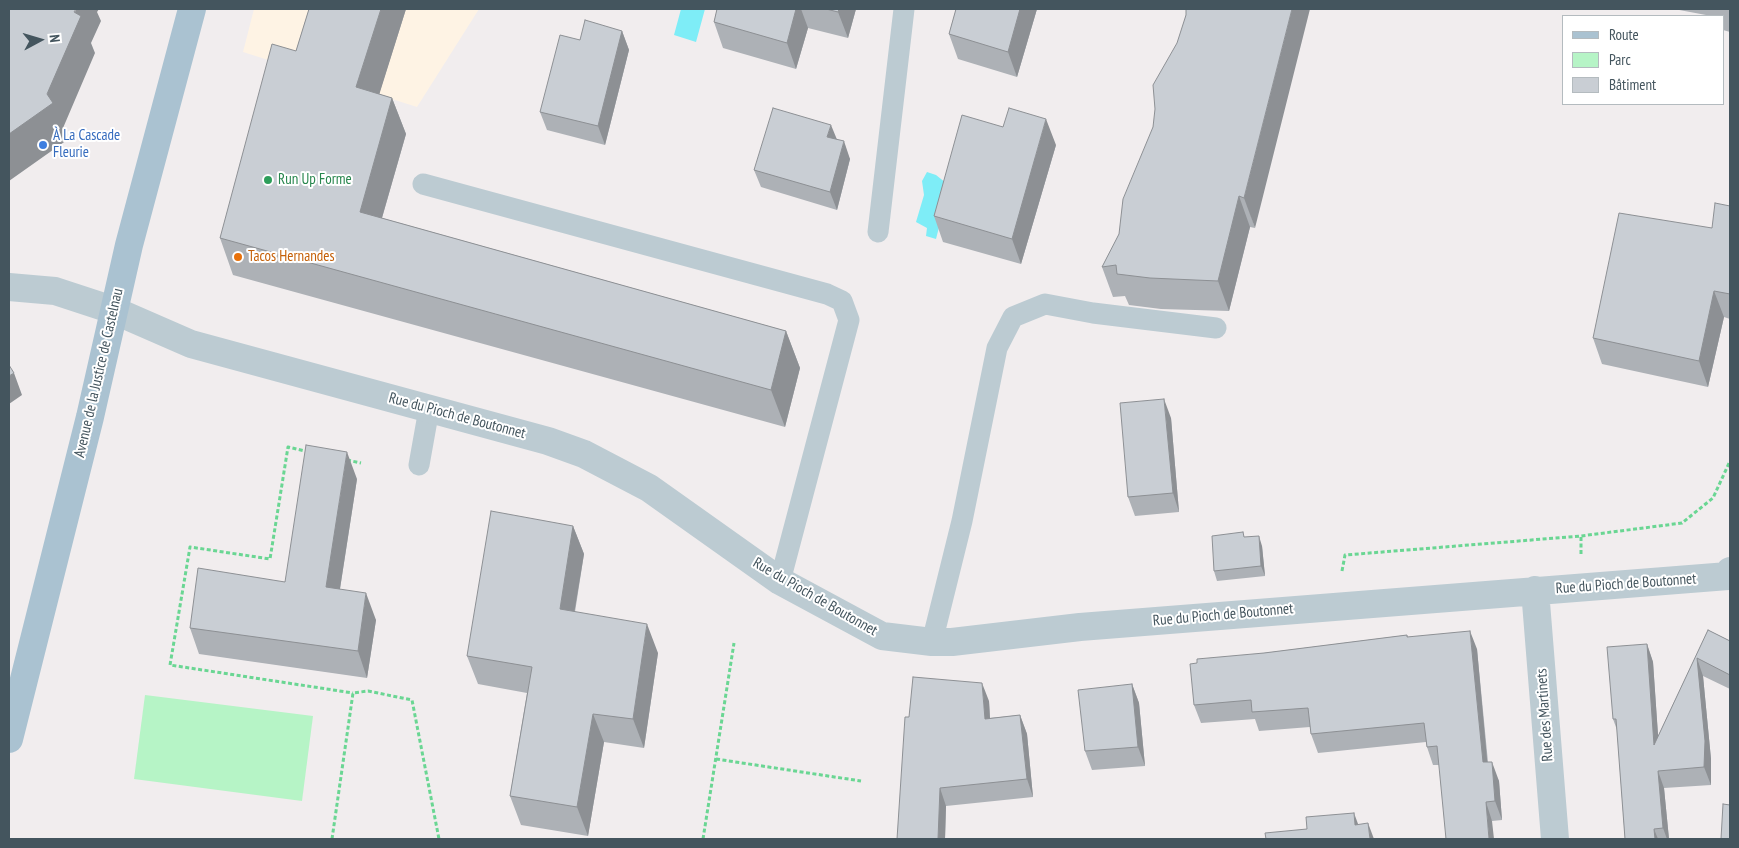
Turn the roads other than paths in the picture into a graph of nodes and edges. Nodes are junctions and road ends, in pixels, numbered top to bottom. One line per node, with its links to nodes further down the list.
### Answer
1 (192, 9): 6 (main road, Avenue de la Justice de Castelnau)
2 (904, 9): 4 (lane)
3 (423, 184): 11 (lane)
4 (878, 232)
5 (9, 287): 6 (street, Rue du Pioch de Boutonnet)
6 (113, 310): 8 (street, Rue du Pioch de Boutonnet); 14 (main road, Avenue de la Justice de Castelnau)
7 (1216, 328): 13 (lane)
8 (428, 409): 9 (lane); 11 (street, Rue du Pioch de Boutonnet)
9 (419, 465)
10 (1730, 571): 12 (street, Rue du Pioch de Boutonnet)
11 (780, 580): 13 (street, Rue du Pioch de Boutonnet)
12 (1535, 590): 13 (street, Rue du Pioch de Boutonnet); 15 (street, Rue des Martinets)
13 (932, 642)
14 (9, 739)
15 (1555, 839)

